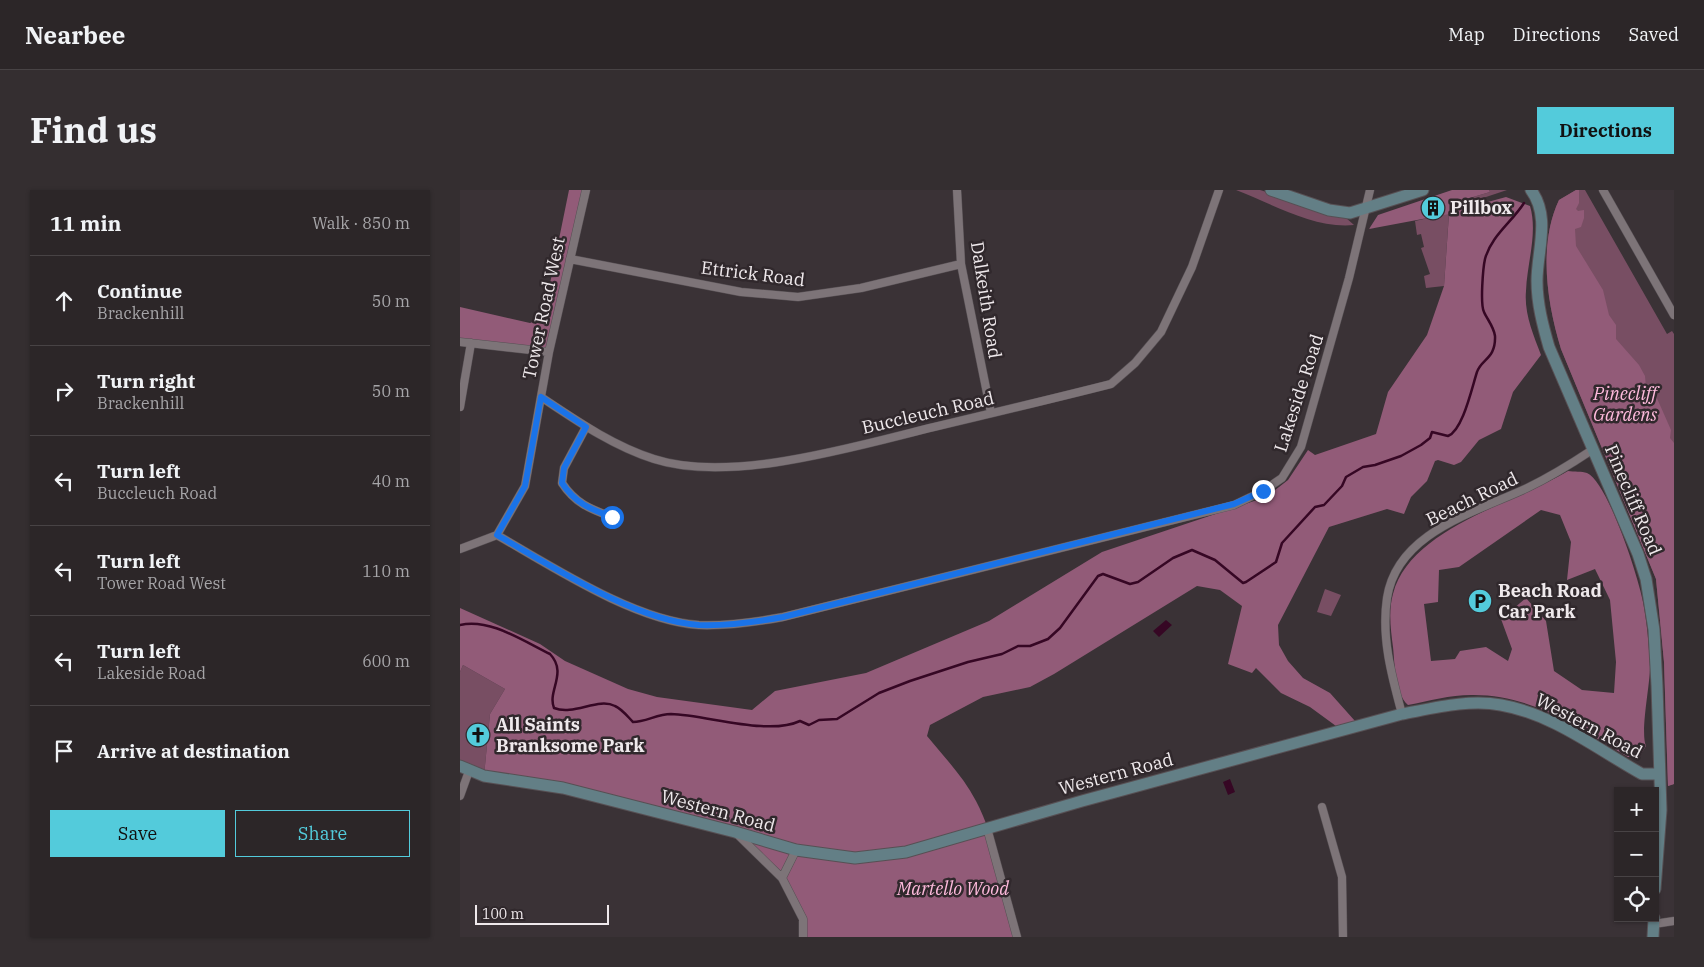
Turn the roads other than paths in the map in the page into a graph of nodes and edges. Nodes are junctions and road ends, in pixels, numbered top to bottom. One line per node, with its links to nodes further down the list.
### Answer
1 (586, 190): 10 (street, Tower Road West)
2 (957, 190): 11 (street, Dalkeith Road)
3 (1219, 190): 18 (street, Buccleuch Road)
4 (1271, 190): 9 (street)
5 (1370, 190): 9 (street, Lakeside Road)
6 (1423, 190): 9 (street)
7 (1531, 190): 20 (street, Pinecliff Road)
8 (1603, 190): 12 (street)
9 (1365, 210): 22 (street, Lakeside Road)
10 (570, 259): 11 (street, Ettrick Road); 15 (street, Tower Road West)
11 (961, 264): 18 (street, Dalkeith Road)
12 (1674, 315)
13 (460, 342): 14 (street)
14 (471, 343): 15 (street); 17 (street)
15 (549, 352): 16 (street, Tower Road West)
16 (541, 397): 19 (street, Buccleuch Road); 22 (street, Tower Road West)
17 (460, 403)
18 (991, 413): 19 (street, Buccleuch Road)
19 (586, 427): 21 (street)
20 (1592, 450): 24 (street, Beach Road); 26 (street, Pinecliff Road)
21 (612, 517)
22 (497, 535): 23 (street)
23 (460, 549)
24 (1402, 714): 26 (street, Western Road); 29 (street, Western Road)
25 (465, 769): 27 (street); 30 (street, Western Road)
26 (1659, 774): 32 (street, Western Road)
27 (460, 796)
28 (1322, 807): 39 (street)
29 (987, 828): 31 (street, Western Road); 38 (street)
30 (735, 832): 31 (street, Western Road); 33 (street)
31 (796, 850): 33 (street)
32 (1656, 877)
33 (782, 878): 37 (street)
34 (1674, 920): 35 (street)
35 (1659, 921)
36 (1654, 922): 40 (street)
37 (803, 937)
38 (1017, 937)
39 (1343, 937)
40 (1653, 937)

